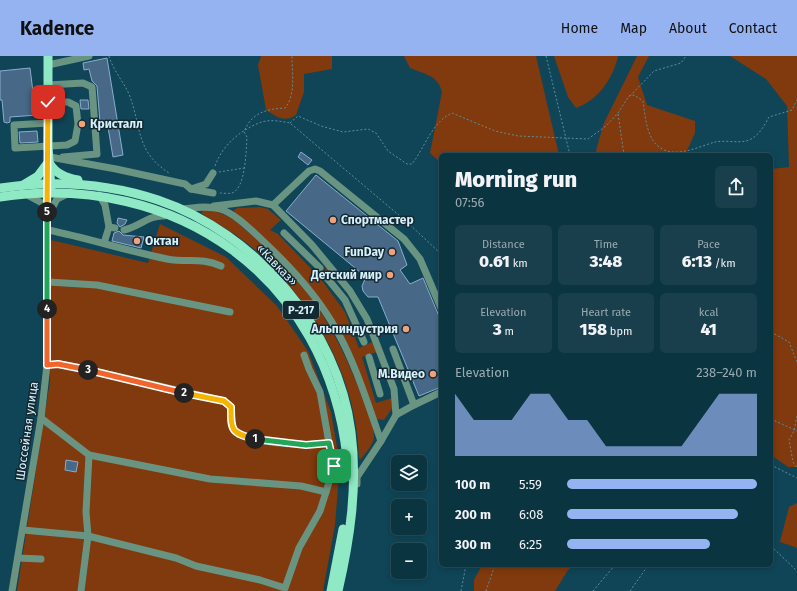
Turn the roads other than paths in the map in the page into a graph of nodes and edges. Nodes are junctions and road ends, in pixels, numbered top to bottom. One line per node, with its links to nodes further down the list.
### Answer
1 (89, 56): 2 (street)
2 (48, 61): 3 (main road)
3 (48, 85): 4 (main road); 6 (street)
4 (48, 102): 5 (main road); 6 (street)
5 (48, 123): 6 (main road); 6 (street)
6 (50, 156): 9 (main road); 10 (street); 11 (main road); 17 (main road)
7 (213, 172): 10 (street)
8 (0, 188): 11 (main road, «Кавказ» / Р-217)
9 (49, 189): 11 (main road, «Кавказ» / Р-217); 12 (main road); 13 (main road, «Кавказ» / Р-217); 17 (main road, «Кавказ» / Р-217); 21 (street, Шоссейная улица)
10 (191, 189): 14 (street)
11 (21, 190): 16 (main road, «Кавказ» / Р-217); 21 (street)
12 (0, 192)
13 (71, 193): 15 (main road, «Кавказ» / Р-217); 21 (street)
14 (213, 193)
15 (99, 195): 22 (main road, «Кавказ» / Р-217); 26 (street)
16 (0, 197)
17 (158, 200): 20 (main road, «Кавказ» / Р-217)
18 (273, 205): 19 (street); 27 (street); 33 (street)
19 (206, 207): 20 (street); 49 (street)
20 (179, 209): 55 (main road, «Кавказ» / Р-217)
21 (48, 212): 23 (street, Шоссейная улица)
22 (171, 216): 24 (street); 60 (main road, «Кавказ» / Р-217)
23 (48, 228): 26 (street); 32 (street, Шоссейная улица)
24 (124, 230)
25 (284, 233): 28 (street)
26 (104, 243): 29 (street)
27 (312, 245): 28 (street); 35 (street)
28 (304, 252): 30 (street)
29 (221, 266)
30 (320, 268)
31 (327, 278): 36 (street)
32 (48, 282): 34 (street); 41 (street, Шоссейная улица)
33 (439, 303)
34 (230, 312)
35 (367, 319): 36 (street); 42 (street)
36 (356, 323): 37 (street)
37 (364, 342)
38 (393, 349): 46 (street)
39 (304, 354): 50 (street)
40 (369, 357): 43 (street)
41 (47, 365): 48 (street, Шоссейная улица); 50 (street)
42 (387, 371): 43 (street); 47 (street)
43 (374, 375): 45 (street)
44 (439, 393): 46 (street)
45 (380, 394)
46 (414, 405): 47 (street)
47 (396, 414): 49 (street)
48 (42, 418): 51 (street); 53 (street, Шоссейная улица)
49 (381, 442): 55 (street)
50 (329, 443): 52 (street)
51 (89, 455): 52 (street); 54 (street)
52 (326, 492): 54 (street)
53 (23, 530): 54 (street); 56 (street, Шоссейная улица)
54 (88, 536): 59 (street)
55 (347, 551): 61 (main road, «Кавказ» / Р-217)
56 (18, 558): 57 (street); 58 (street, Шоссейная улица)
57 (41, 560)
58 (12, 591)
59 (81, 591)
60 (331, 591)
61 (338, 591)

